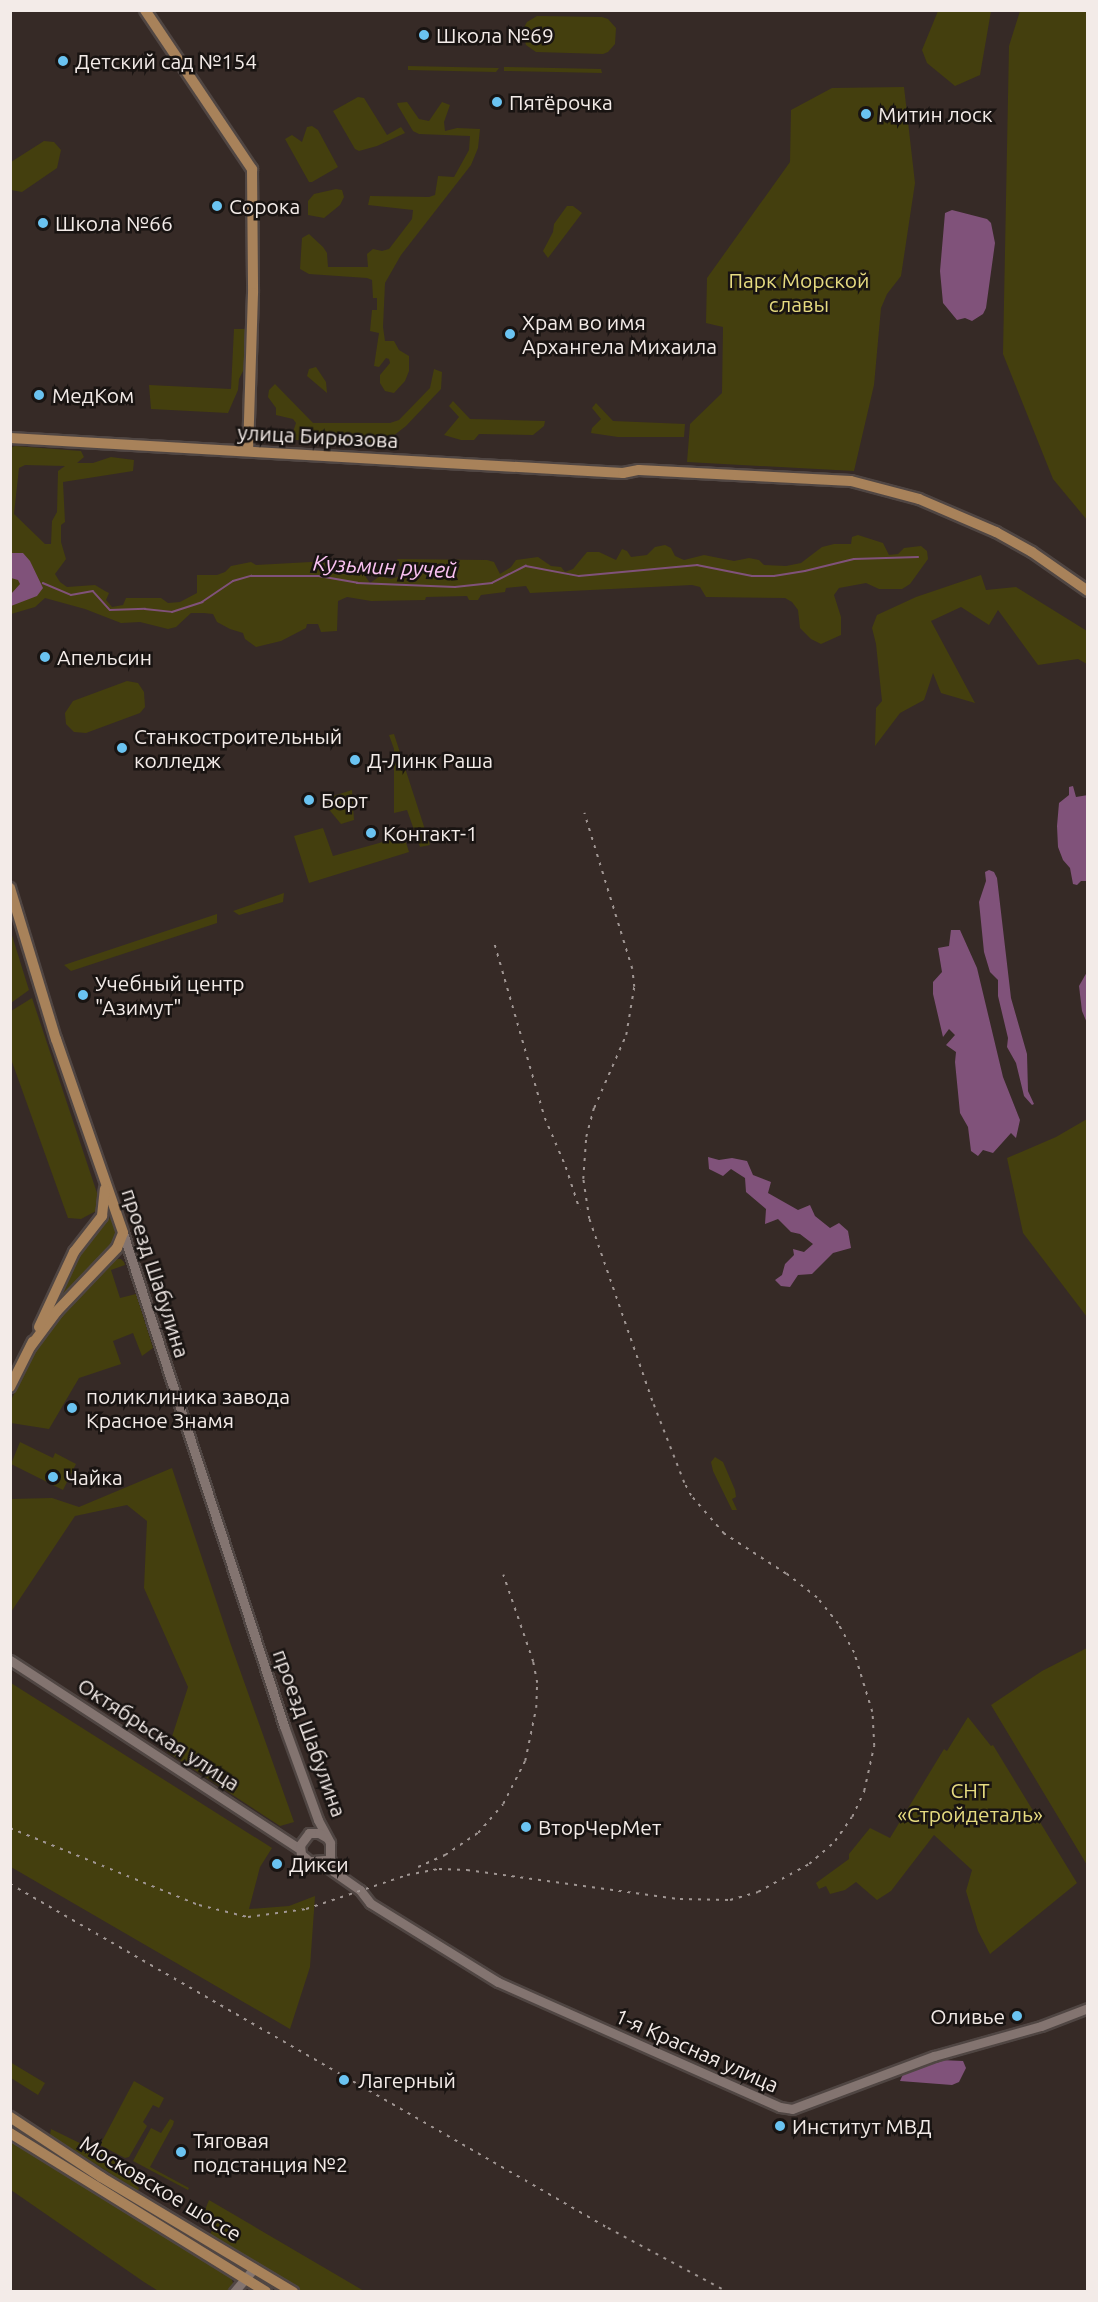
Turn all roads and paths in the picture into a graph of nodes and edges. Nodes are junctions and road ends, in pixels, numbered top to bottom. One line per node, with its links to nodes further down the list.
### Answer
1 (145, 10): 3 (main road)
2 (10, 438): 3 (main road, улица Бирюзова)
3 (248, 451): 4 (main road, улица Бирюзова)
4 (1086, 595)
5 (10, 888): 6 (main road, проезд Шабулина)
6 (105, 1183): 7 (main road); 8 (main road, проезд Шабулина)
7 (102, 1216): 8 (main road); 12 (main road)
8 (117, 1216): 9 (main road, проезд Шабулина)
9 (123, 1233): 10 (main road); 11 (street, проезд Шабулина)
10 (109, 1256): 11 (street); 12 (main road)
11 (133, 1265): 15 (street, проезд Шабулина)
12 (31, 1346): 13 (main road)
13 (10, 1387)
14 (10, 1660): 18 (street, Октябрьская улица)
15 (318, 1820): 16 (street); 17 (street, проезд Шабулина)
16 (314, 1832): 17 (street, проезд Шабулина); 18 (street, проезд Шабулина)
17 (328, 1839): 19 (street, проезд Шабулина)
18 (301, 1845): 20 (street)
19 (329, 1853): 20 (street); 21 (street, проезд Шабулина)
20 (320, 1862): 21 (street, 1-я Красная улица)
21 (335, 1871): 22 (street, 1-я Красная улица)
22 (1088, 2008)
23 (10, 2117): 25 (main road, Московское шоссе)
24 (10, 2133): 26 (main road, Московское шоссе)
25 (254, 2268): 26 (street); 29 (main road, Московское шоссе)
26 (244, 2279): 27 (street); 28 (main road, Московское шоссе)
27 (234, 2292)
28 (266, 2292)
29 (293, 2292)

